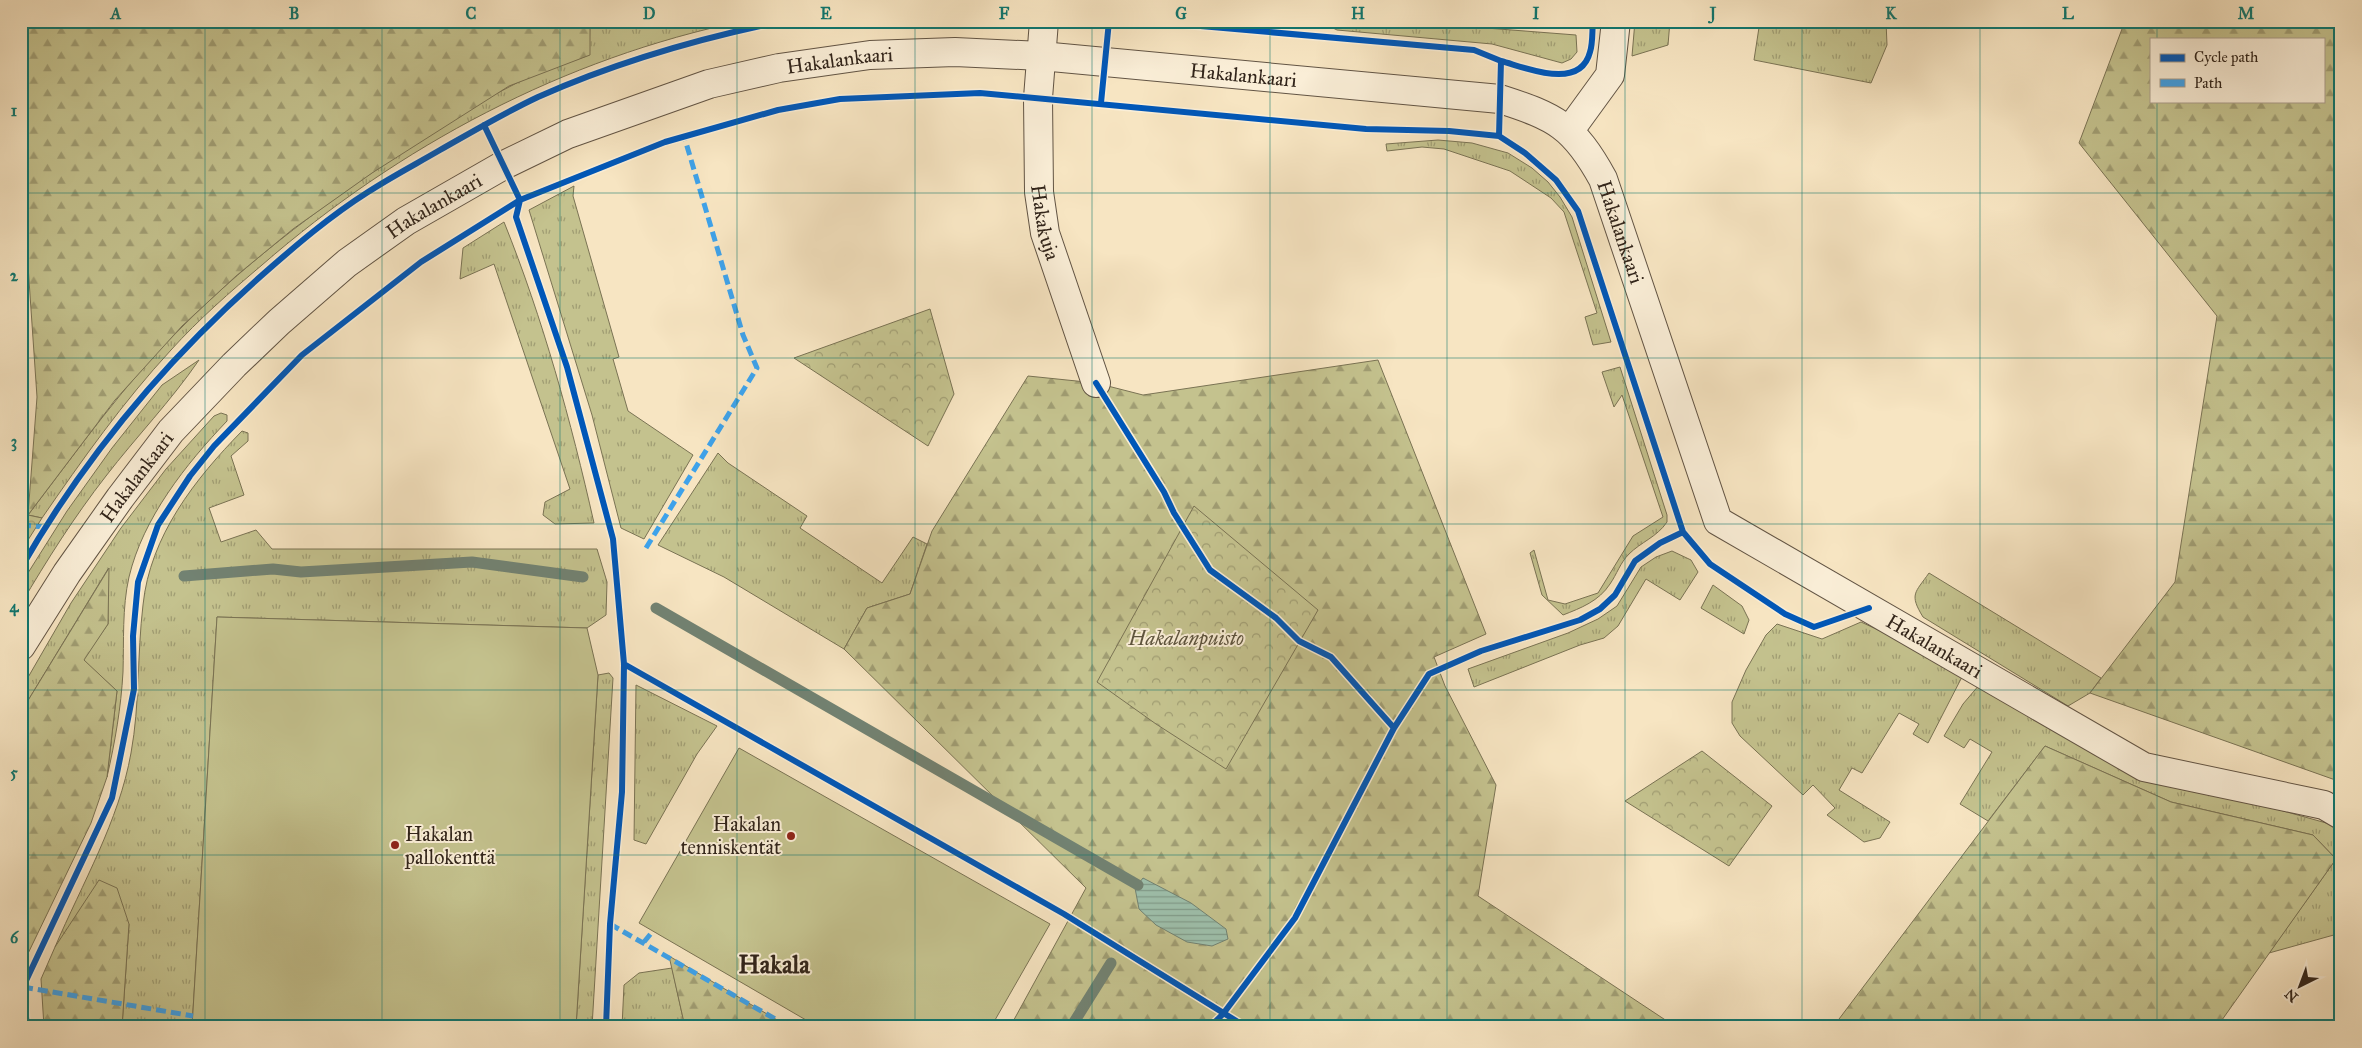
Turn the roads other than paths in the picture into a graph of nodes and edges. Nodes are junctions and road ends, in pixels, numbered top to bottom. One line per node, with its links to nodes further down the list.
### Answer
1 (1044, 21): 3 (street, Hakakuja)
2 (1616, 21): 4 (street)
3 (1041, 56): 4 (street, Hakalankaari); 5 (street, Hakakuja); 6 (street, Hakalankaari)
4 (1570, 130): 7 (street, Hakalankaari)
5 (1096, 383)
6 (21, 646)
7 (2341, 815)

